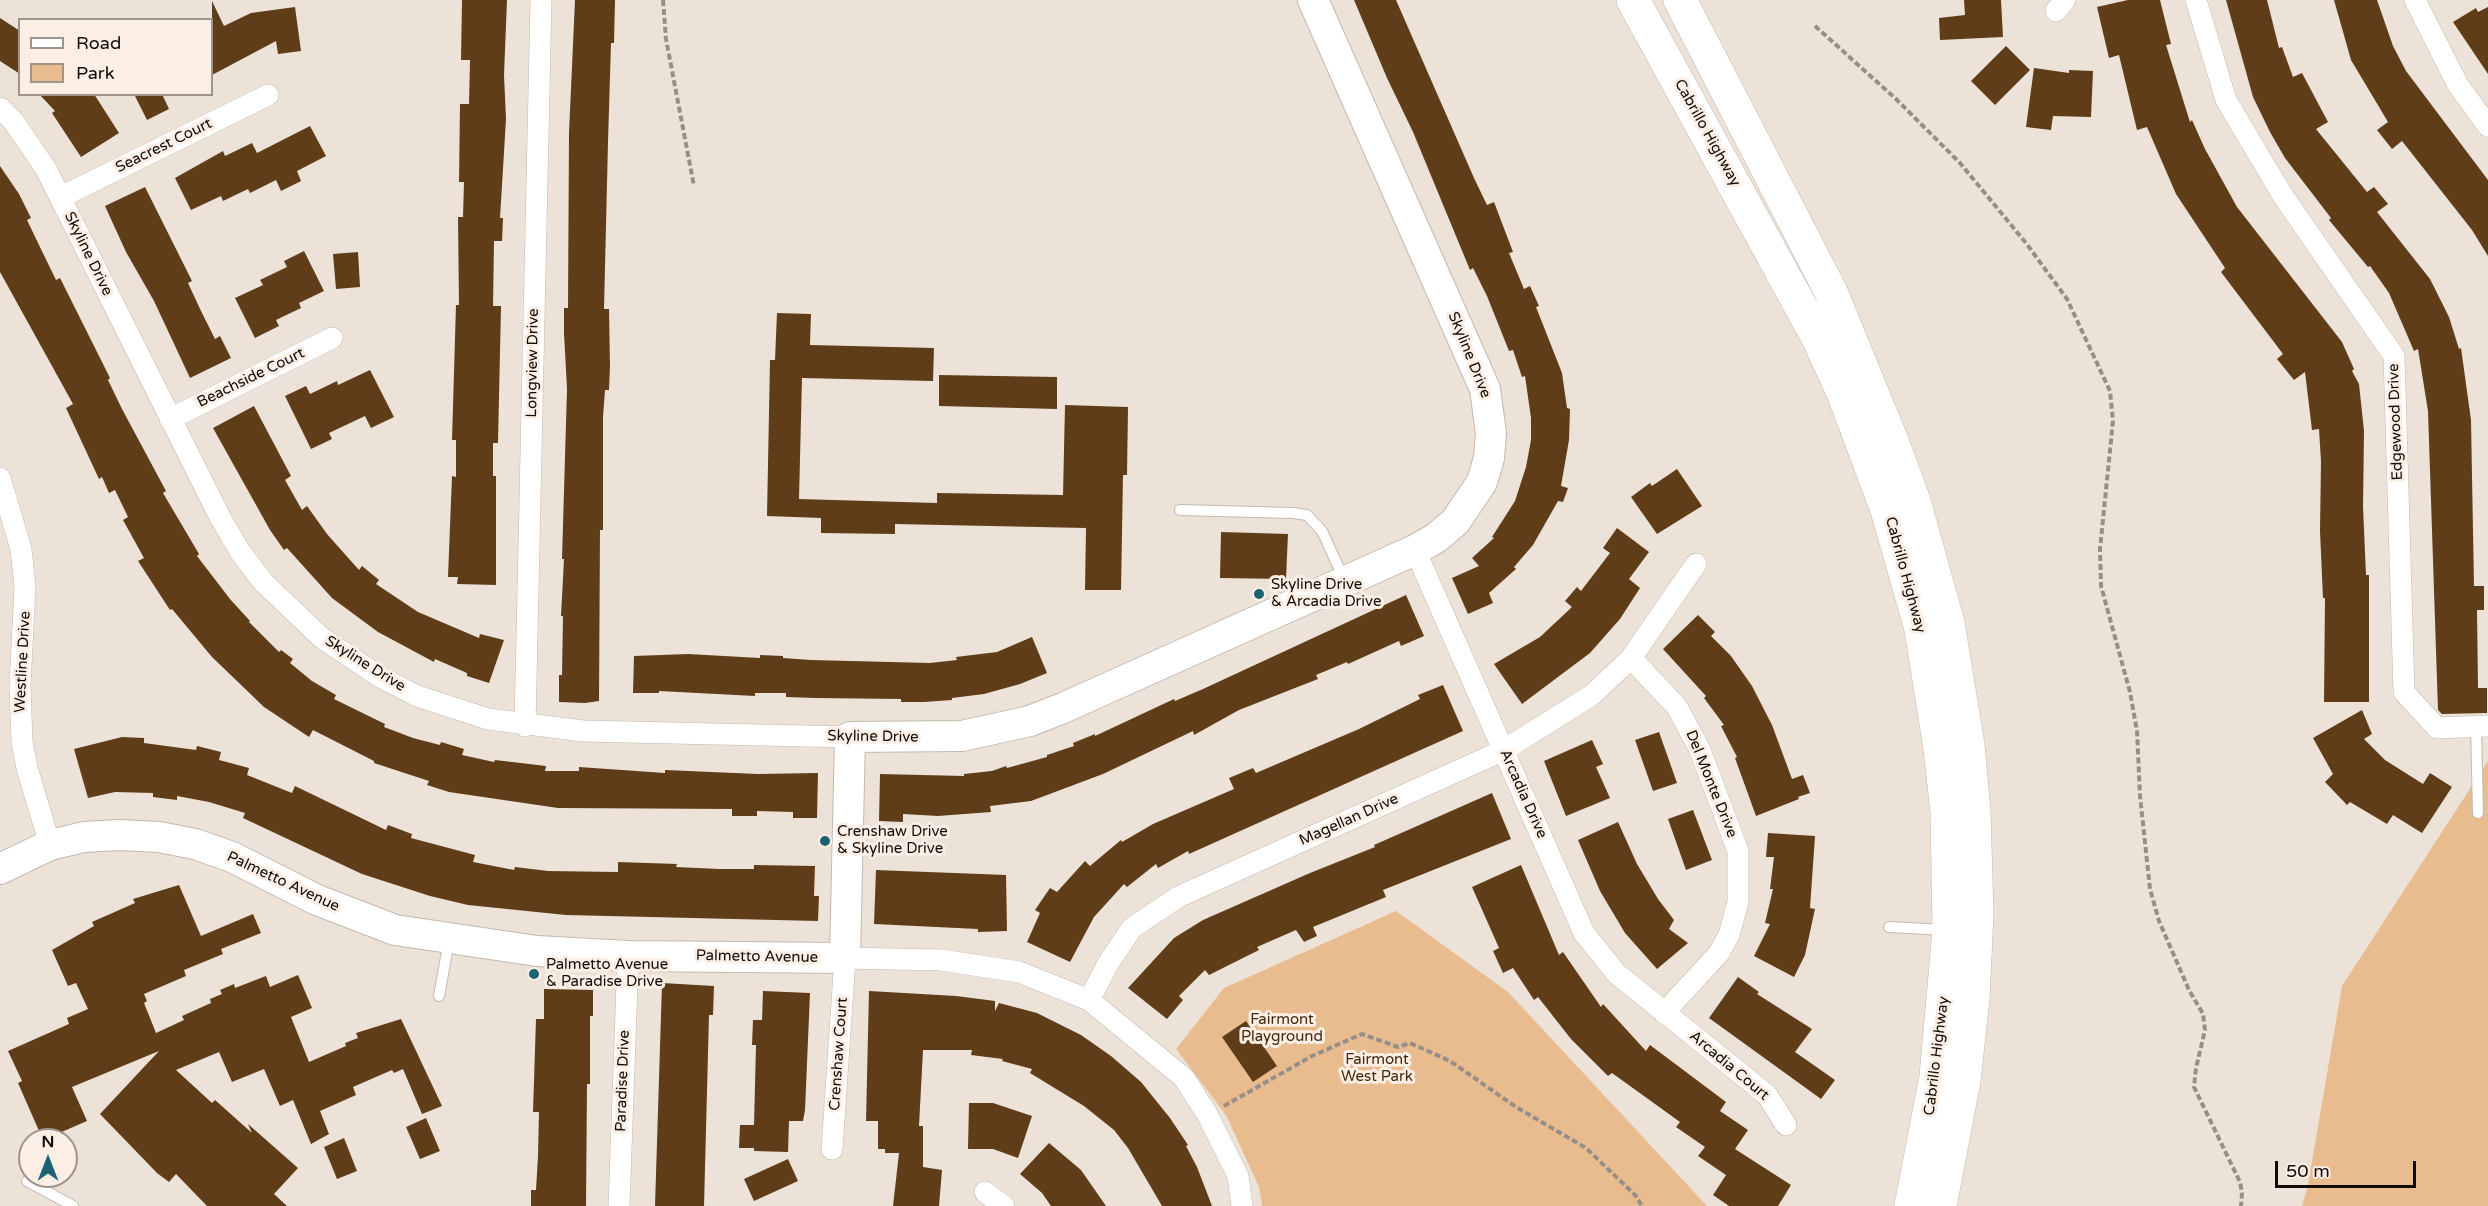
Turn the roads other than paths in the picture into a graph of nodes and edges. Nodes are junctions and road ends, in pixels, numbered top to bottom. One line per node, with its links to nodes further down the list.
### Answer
1 (541, 0): 21 (street, Longview Drive)
2 (1313, 0): 17 (street, Skyline Drive)
3 (1633, 0): 29 (highway, Cabrillo Highway)
4 (1680, 0): 8 (highway, Cabrillo Highway)
5 (1692, 0): 8 (highway)
6 (2196, 0): 22 (street, Edgewood Drive)
7 (2415, 0): 11 (street)
8 (1707, 55): 45 (highway, Cabrillo Highway)
9 (268, 95): 12 (street, Seacrest Court)
10 (0, 108): 12 (street, Skyline Drive)
11 (2488, 126)
12 (60, 198): 14 (street, Skyline Drive)
13 (332, 338): 14 (street, Beachside Court)
14 (170, 419): 21 (street, Skyline Drive)
15 (0, 478): 26 (street, Westline Drive)
16 (1180, 510): 19 (lane)
17 (1415, 550): 19 (street, Skyline Drive); 24 (street, Arcadia Drive)
18 (1696, 564): 20 (street, Magellan Drive)
19 (1345, 582): 23 (street, Skyline Drive)
20 (1631, 658): 24 (street, Magellan Drive); 35 (street, Del Monte Drive)
21 (525, 726): 23 (street, Skyline Drive)
22 (2482, 726): 25 (lane)
23 (850, 737): 32 (street)
24 (1504, 750): 34 (street, Magellan Drive); 35 (street, Arcadia Drive)
25 (2478, 813)
26 (50, 845): 27 (street, Palmetto Avenue); 30 (street, Palmetto Avenue)
27 (0, 869)
28 (1889, 927): 29 (lane)
29 (1949, 930): 44 (highway, Cabrillo Highway)
30 (450, 938): 31 (street, Palmetto Avenue); 33 (lane)
31 (628, 956): 32 (street, Palmetto Avenue); 41 (street, Paradise Drive)
32 (845, 958): 34 (street, Palmetto Avenue); 37 (street, Crenshaw Court)
33 (439, 996)
34 (1089, 1000): 43 (street, Palmetto Avenue)
35 (1664, 1013): 36 (street, Arcadia Court)
36 (1786, 1125)
37 (832, 1149)
38 (40, 1188): 40 (lane)
39 (985, 1192): 42 (street)
40 (73, 1206)
41 (619, 1206)
42 (1004, 1206)
43 (1242, 1206)
44 (1911, 1206)
45 (1940, 1206)

